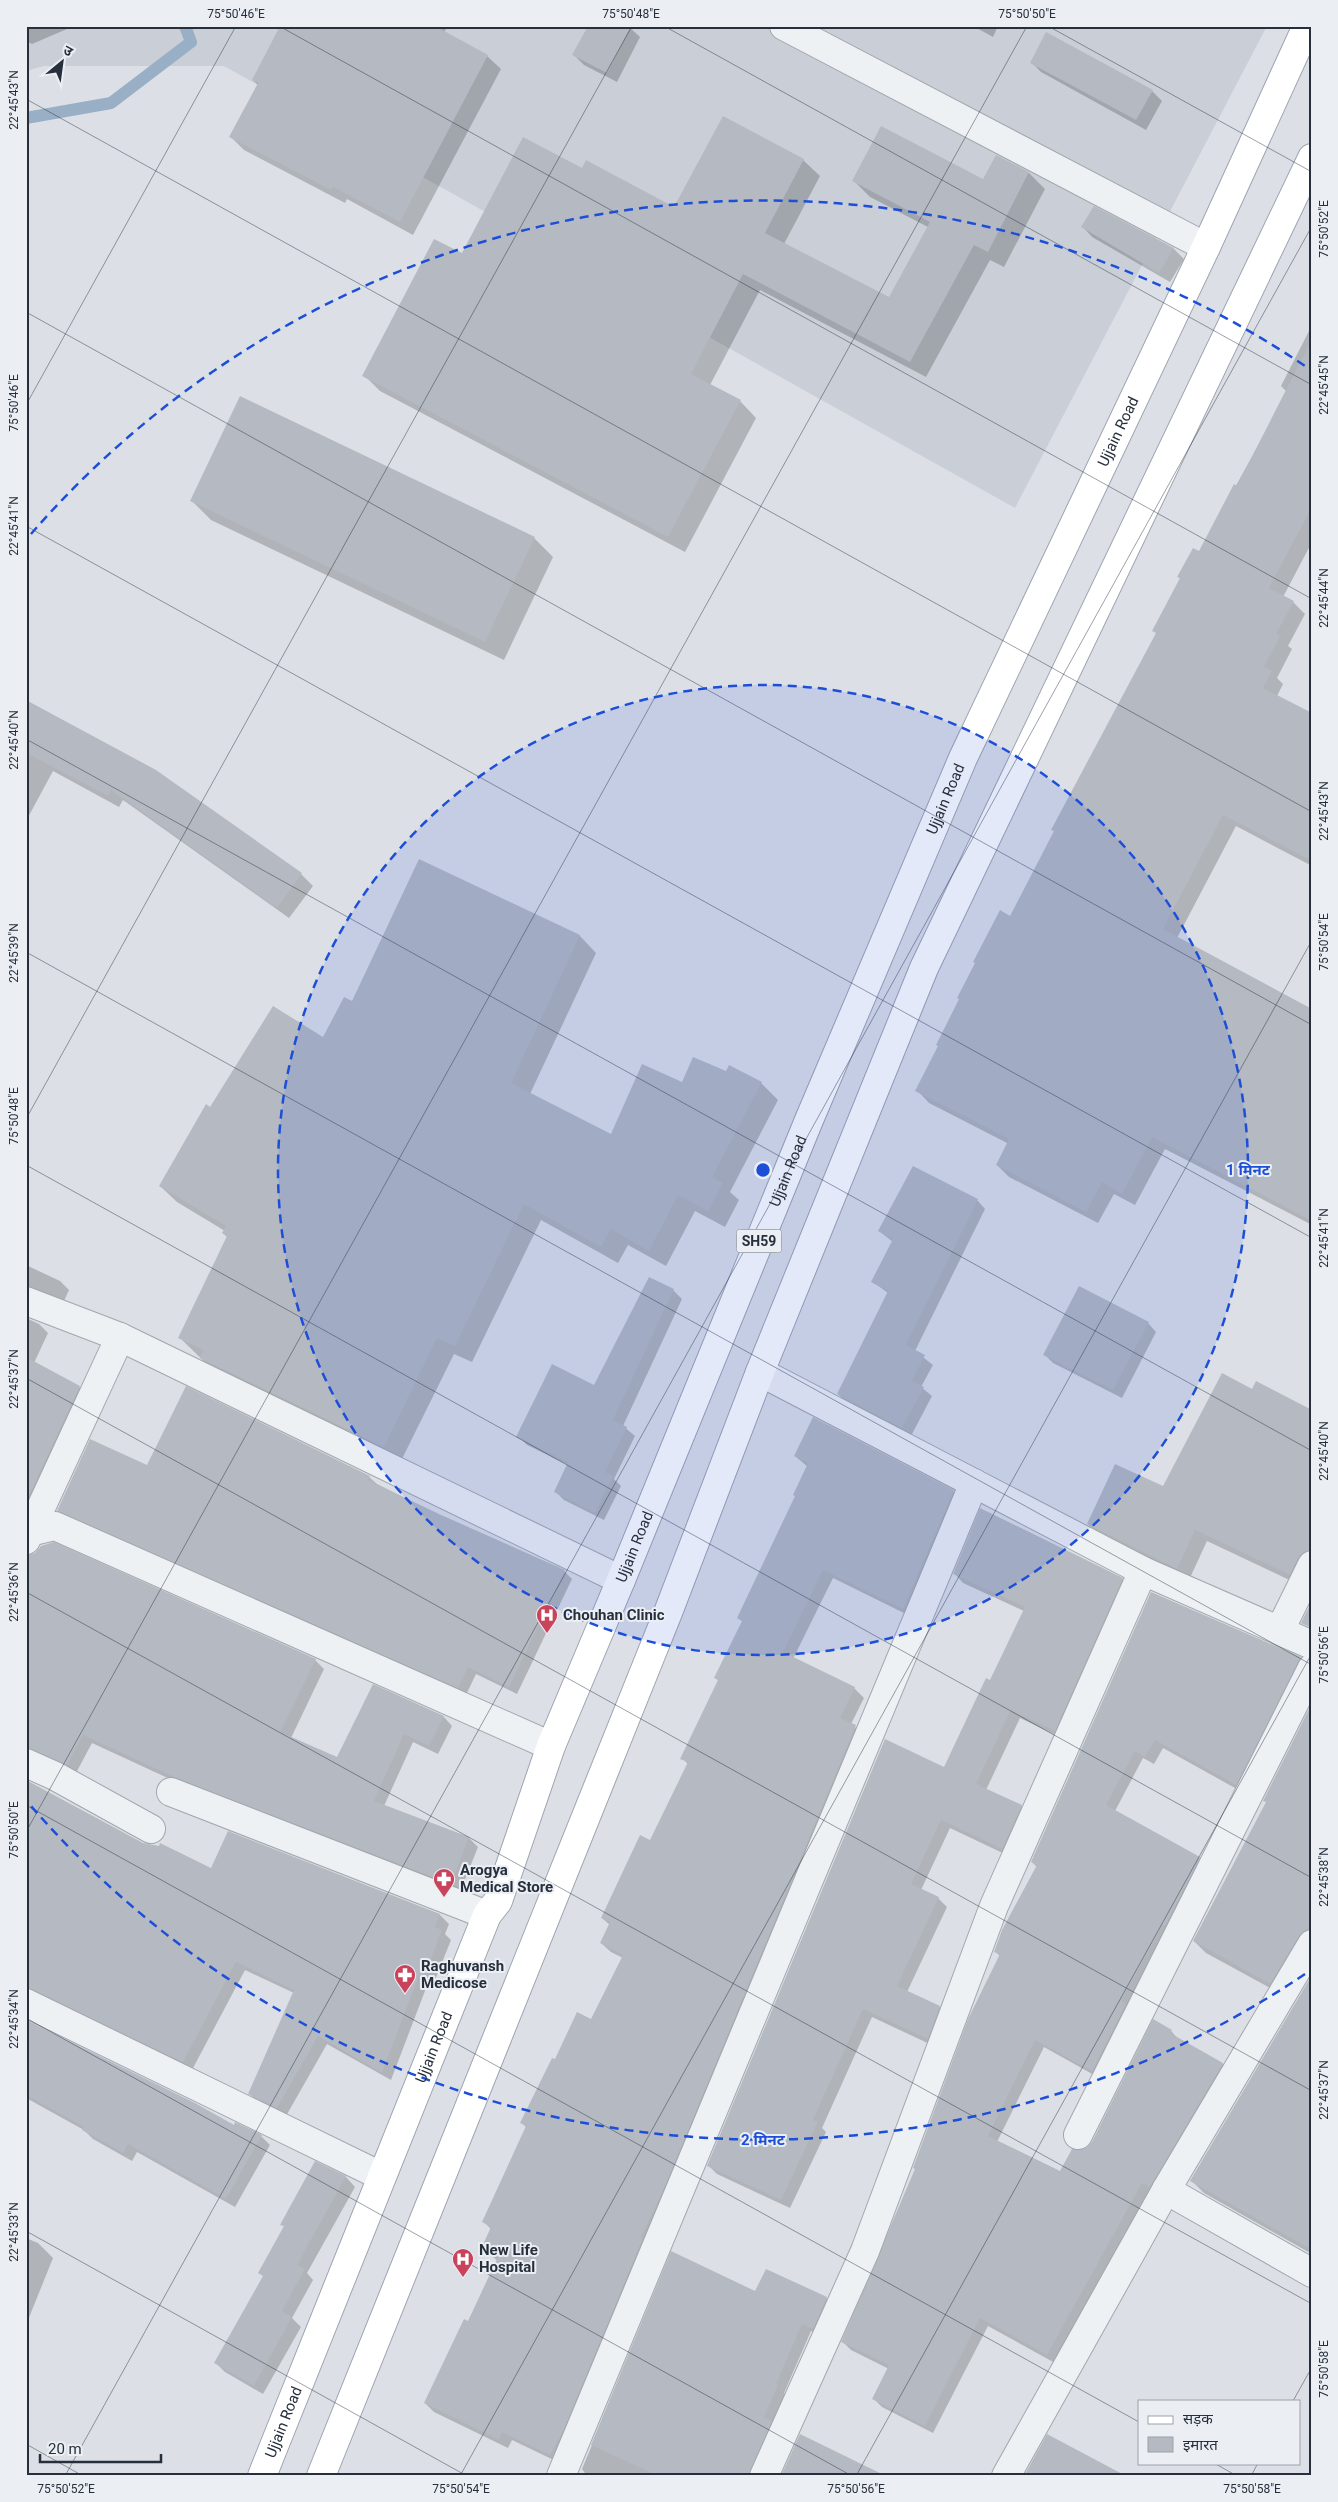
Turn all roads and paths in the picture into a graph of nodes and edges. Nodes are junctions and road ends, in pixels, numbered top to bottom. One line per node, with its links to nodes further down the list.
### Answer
1 (784, 26): 4 (street)
2 (1307, 26): 4 (main road, Ujjain Road / SH59)
3 (1312, 158): 7 (main road)
4 (1206, 247): 12 (main road, Ujjain Road / SH59)
5 (26, 1301): 6 (street)
6 (120, 1337): 9 (street); 12 (street)
7 (760, 1372): 8 (street); 28 (main road)
8 (974, 1483): 11 (street); 29 (street)
9 (28, 1534): 16 (street)
10 (1312, 1565): 13 (street)
11 (1143, 1571): 13 (street); 30 (street)
12 (621, 1580): 16 (main road, Ujjain Road / SH59)
13 (1280, 1630): 14 (street)
14 (1312, 1645)
15 (1312, 1668): 23 (street)
16 (551, 1746): 20 (main road, Ujjain Road / SH59)
17 (26, 1762): 19 (street)
18 (171, 1792): 20 (street)
19 (151, 1829)
20 (487, 1915): 24 (main road, Ujjain Road / SH59)
21 (1312, 1944): 25 (street)
22 (26, 2003): 24 (street)
23 (1078, 2135)
24 (381, 2176): 27 (main road, Ujjain Road / SH59)
25 (1166, 2190): 26 (street); 31 (street)
26 (1312, 2273)
27 (262, 2476)
28 (321, 2476)
29 (561, 2476)
30 (764, 2476)
31 (1006, 2476)

